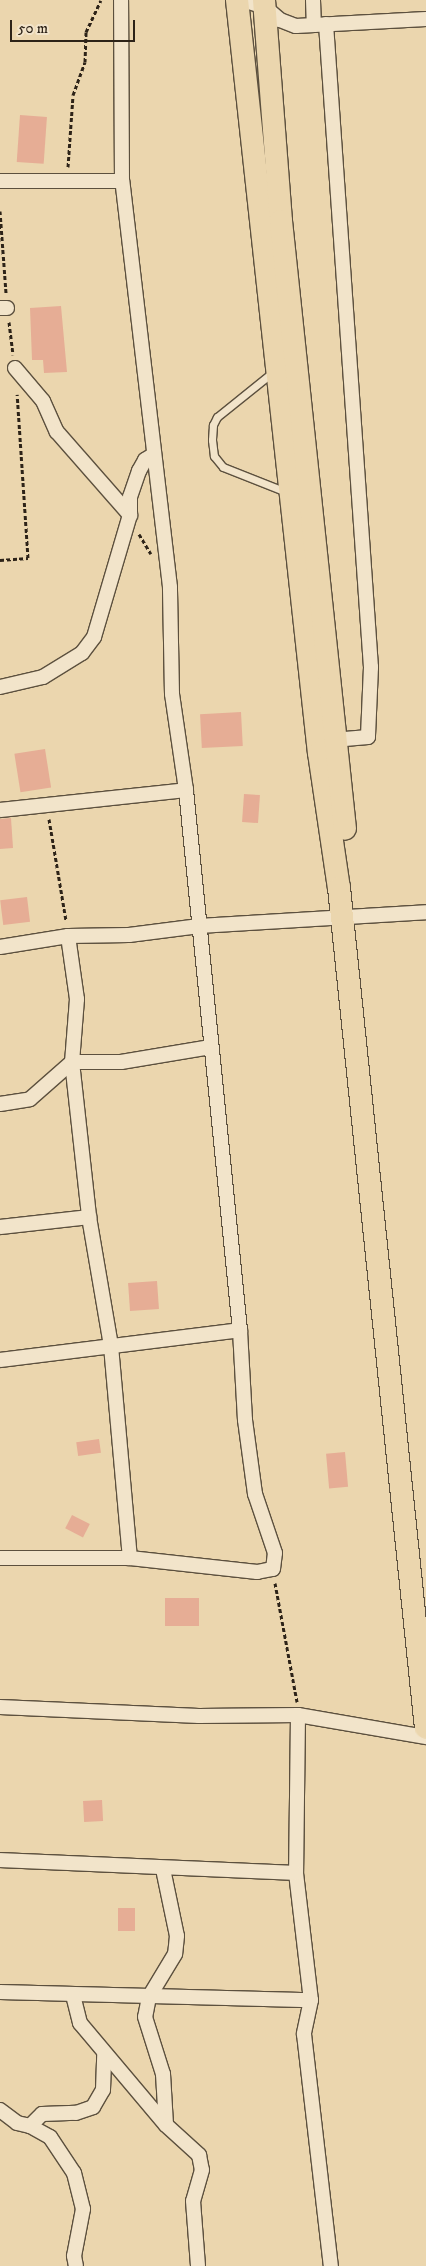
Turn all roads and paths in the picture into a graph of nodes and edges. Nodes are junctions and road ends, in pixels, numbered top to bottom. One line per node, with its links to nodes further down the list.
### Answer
1 (100, 0): 9 (path)
2 (120, 0): 11 (street)
3 (237, 0): 13 (main road)
4 (243, 0): 6 (street)
5 (313, 0): 8 (street)
6 (264, 4): 8 (street); 20 (main road)
7 (426, 19): 8 (street)
8 (320, 25): 20 (street)
9 (58, 179): 10 (street); 11 (street)
10 (0, 181)
11 (122, 181): 14 (street)
12 (15, 368): 16 (street)
13 (277, 368): 15 (main road); 15 (lane)
14 (153, 455): 16 (street); 21 (street)
15 (289, 494): 25 (main road)
16 (130, 515): 19 (street)
17 (28, 558): 18 (path)
18 (0, 560)
19 (0, 687)
20 (336, 740): 25 (main road)
21 (186, 790): 22 (street); 26 (street)
22 (46, 804): 23 (street); 27 (path)
23 (0, 810)
24 (426, 912): 25 (street)
25 (348, 919): 26 (street); 40 (main road); 43 (main road)
26 (199, 926): 27 (street); 29 (street)
27 (68, 936): 28 (street); 30 (street)
28 (0, 947)
29 (211, 1047): 30 (street); 34 (street)
30 (72, 1062): 31 (street); 32 (street)
31 (0, 1104)
32 (89, 1217): 33 (street); 35 (street)
33 (0, 1227)
34 (240, 1330): 35 (street); 39 (street)
35 (111, 1346): 36 (street); 38 (street)
36 (0, 1360)
37 (0, 1558): 38 (street)
38 (130, 1558): 39 (street)
39 (272, 1569): 42 (path)
40 (426, 1610)
41 (0, 1707): 42 (street)
42 (298, 1715): 44 (street); 47 (street)
43 (426, 1728)
44 (426, 1737)
45 (0, 1860): 46 (street)
46 (163, 1869): 47 (street); 50 (street)
47 (296, 1873): 51 (street)
48 (0, 1992): 49 (street)
49 (73, 1995): 50 (street); 52 (street)
50 (149, 1997): 51 (street); 54 (street)
51 (311, 2000): 58 (street)
52 (104, 2055): 54 (street); 55 (street)
53 (0, 2110): 55 (street)
54 (166, 2125): 57 (street)
55 (30, 2126): 56 (street)
56 (76, 2266)
57 (198, 2266)
58 (330, 2266)

